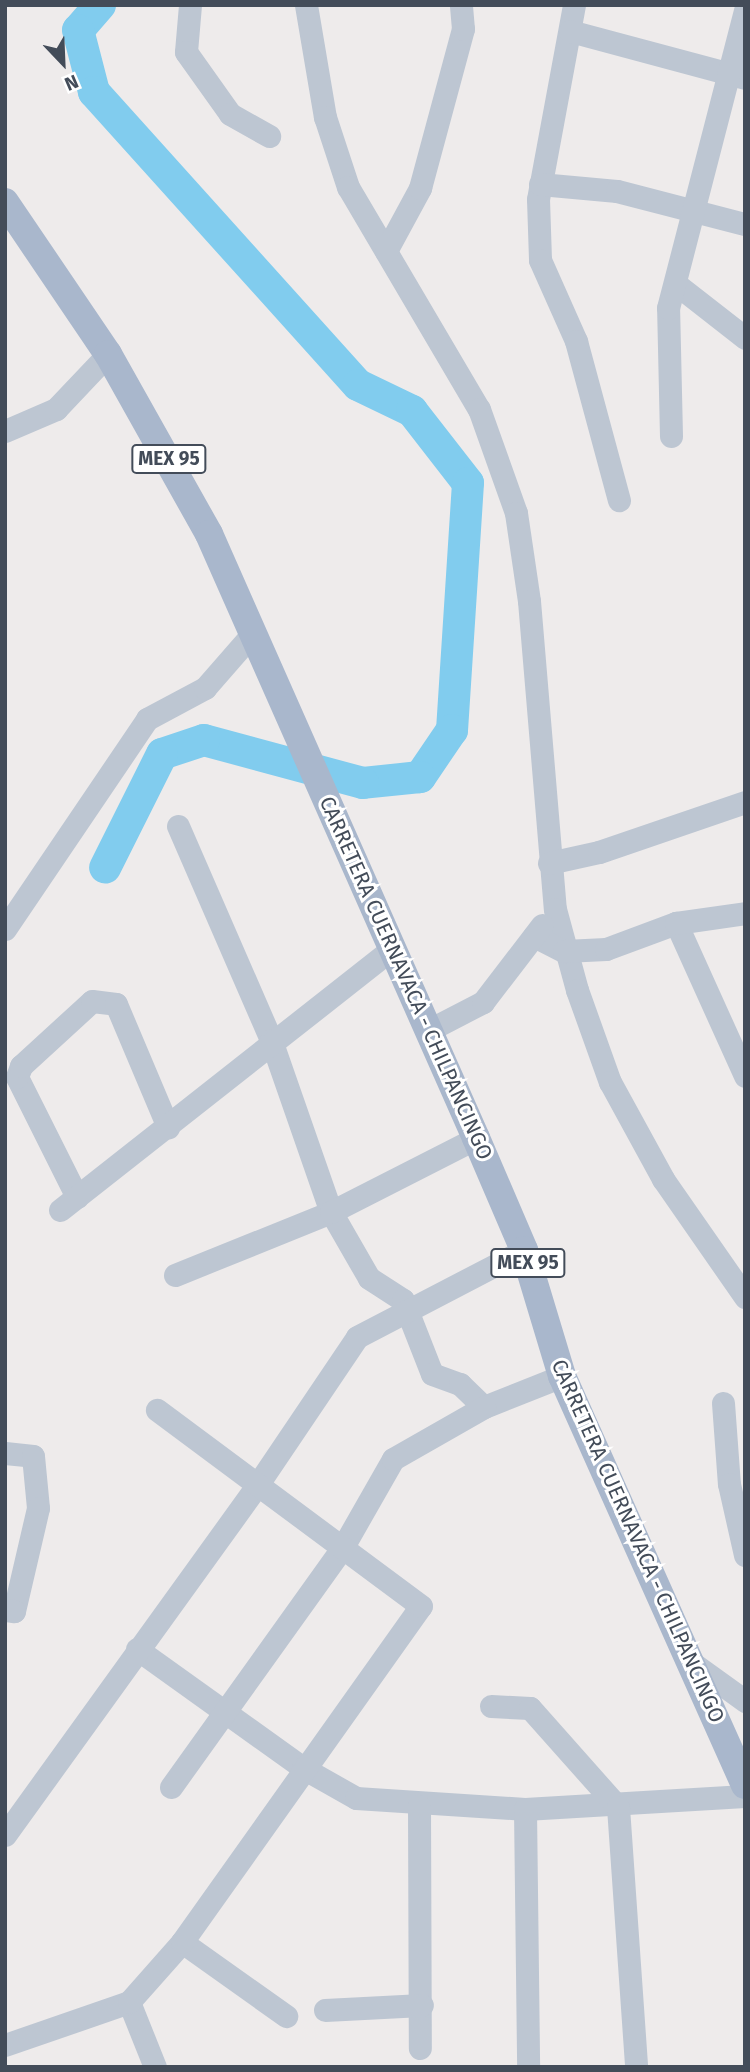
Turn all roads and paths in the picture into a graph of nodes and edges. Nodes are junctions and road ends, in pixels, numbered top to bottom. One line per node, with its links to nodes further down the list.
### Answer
1 (190, 5): 8 (street)
2 (306, 5): 13 (street)
3 (461, 5): 13 (street)
4 (574, 5): 6 (street)
5 (745, 11): 7 (street)
6 (570, 31): 7 (street); 9 (street)
7 (737, 75): 11 (street)
8 (269, 136)
9 (540, 184): 11 (street); 19 (street)
10 (5, 202): 16 (main road, CARRETERA CUERNAVACA - CHILPANCINGO / MEX 95)
11 (694, 212): 12 (street); 14 (street)
12 (745, 224)
13 (386, 251): 23 (street)
14 (676, 284): 15 (street); 18 (street)
15 (745, 338)
16 (108, 354): 17 (street); 20 (main road, CARRETERA CUERNAVACA - CHILPANCINGO / MEX 95)
17 (5, 431)
18 (671, 436)
19 (619, 500)
20 (253, 633): 27 (street); 29 (main road, CARRETERA CUERNAVACA - CHILPANCINGO / MEX 95)
21 (745, 802): 23 (street)
22 (178, 826): 32 (street)
23 (549, 863): 24 (street)
24 (555, 909): 28 (street); 30 (street)
25 (745, 913): 26 (street)
26 (676, 923): 30 (street); 33 (street)
27 (5, 929)
28 (534, 936): 30 (street); 31 (street)
29 (393, 948): 31 (main road, CARRETERA CUERNAVACA - CHILPANCINGO / MEX 95); 32 (street)
30 (564, 951): 39 (street)
31 (429, 1030): 35 (main road, CARRETERA CUERNAVACA - CHILPANCINGO / MEX 95)
32 (271, 1040): 34 (street); 36 (street)
33 (745, 1076)
34 (168, 1127): 34 (street)
35 (476, 1138): 36 (street); 37 (main road, CARRETERA CUERNAVACA - CHILPANCINGO / MEX 95)
36 (331, 1212): 38 (street); 40 (street)
37 (524, 1250): 40 (street); 41 (main road, CARRETERA CUERNAVACA - CHILPANCINGO / MEX 95)
38 (175, 1275)
39 (745, 1297)
40 (409, 1310): 43 (street); 46 (street)
41 (562, 1377): 43 (street); 51 (main road, CARRETERA CUERNAVACA - CHILPANCINGO / MEX 95)
42 (723, 1403): 48 (street)
43 (484, 1407): 47 (street)
44 (157, 1410): 46 (street)
45 (5, 1453): 49 (street)
46 (258, 1484): 47 (street); 50 (street)
47 (344, 1545): 54 (street); 55 (street)
48 (745, 1555)
49 (5, 1610)
50 (137, 1649): 54 (street); 61 (street)
51 (689, 1660): 52 (street); 56 (main road, CARRETERA CUERNAVACA - CHILPANCINGO / MEX 95)
52 (745, 1701)
53 (491, 1706): 59 (street)
54 (222, 1711): 55 (street); 57 (street)
55 (303, 1768): 58 (street); 62 (street)
56 (743, 1786): 59 (street)
57 (171, 1787)
58 (419, 1806): 60 (street); 64 (street)
59 (618, 1807): 60 (street); 71 (street)
60 (524, 1809): 70 (street)
61 (5, 1835)
62 (182, 1942): 63 (street); 66 (street)
63 (129, 2001): 67 (street); 69 (street)
64 (422, 2004): 65 (street); 68 (street)
65 (325, 2010)
66 (286, 2016)
67 (5, 2045)
68 (420, 2048)
69 (156, 2067)
70 (528, 2067)
71 (636, 2067)

